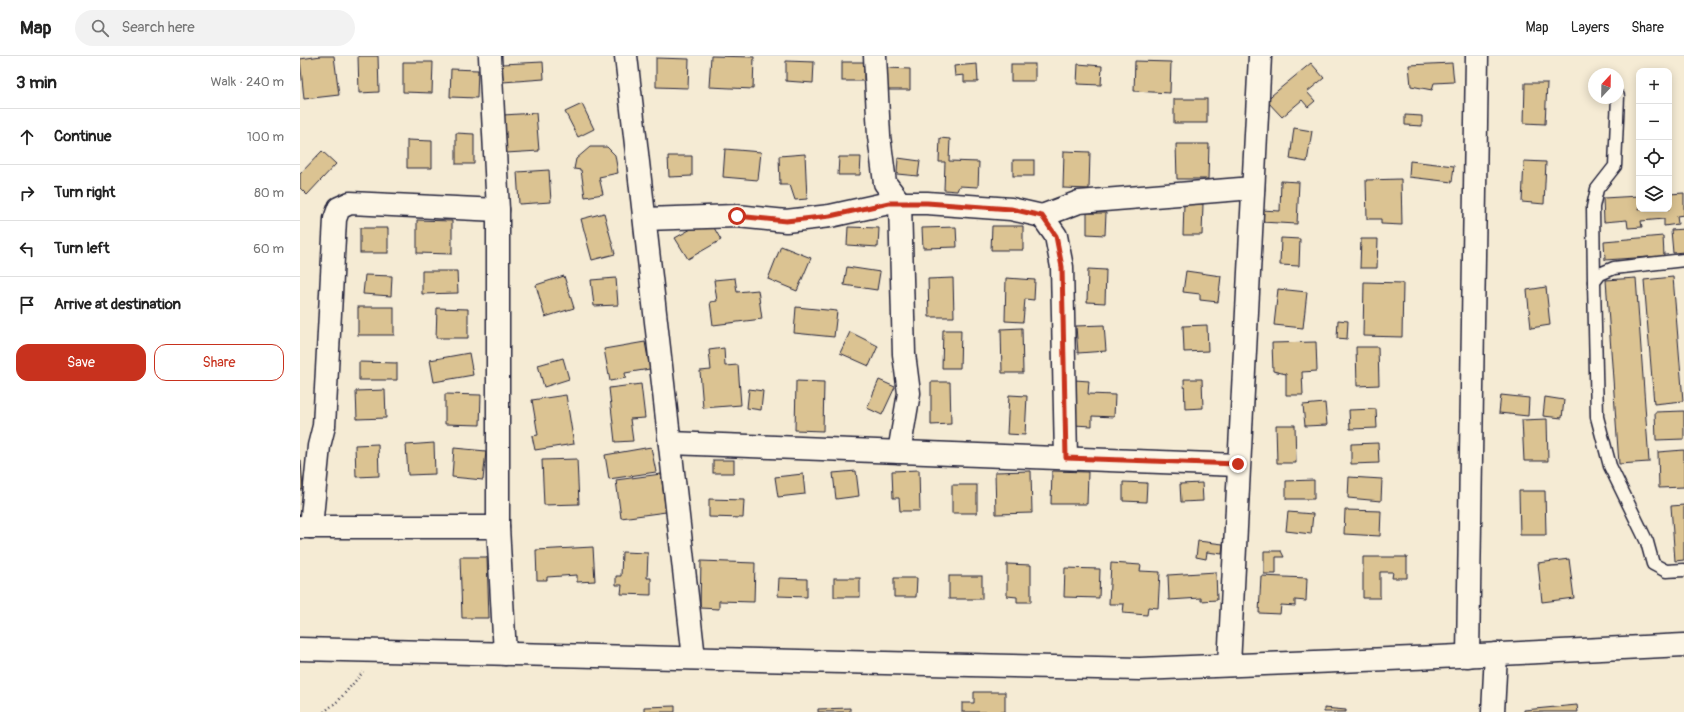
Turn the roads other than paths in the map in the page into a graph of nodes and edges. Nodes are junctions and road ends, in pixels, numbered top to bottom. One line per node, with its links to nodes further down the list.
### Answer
1 (490, 56): 9 (street)
2 (626, 56): 11 (street)
3 (875, 56): 8 (street)
4 (1260, 56): 7 (street)
5 (1477, 56): 25 (street)
6 (1618, 104): 13 (lane)
7 (1253, 188): 10 (street); 17 (street)
8 (900, 203): 10 (street); 11 (street); 15 (street)
9 (498, 210): 18 (street); 19 (street)
10 (1042, 216): 16 (street)
11 (645, 219): 14 (street)
12 (1684, 260): 13 (lane)
13 (1594, 282): 20 (lane)
14 (670, 443): 15 (street); 26 (street)
15 (899, 452): 16 (street)
16 (1066, 458): 17 (street)
17 (1238, 464): 27 (street)
18 (498, 526): 19 (street); 23 (street)
19 (305, 527)
20 (1684, 570)
21 (1684, 645): 24 (street)
22 (300, 649): 23 (street)
23 (505, 654): 26 (street)
24 (1496, 654): 25 (street); 28 (street)
25 (1468, 656): 27 (street)
26 (694, 658): 27 (street)
27 (1229, 665)
28 (1493, 712)

